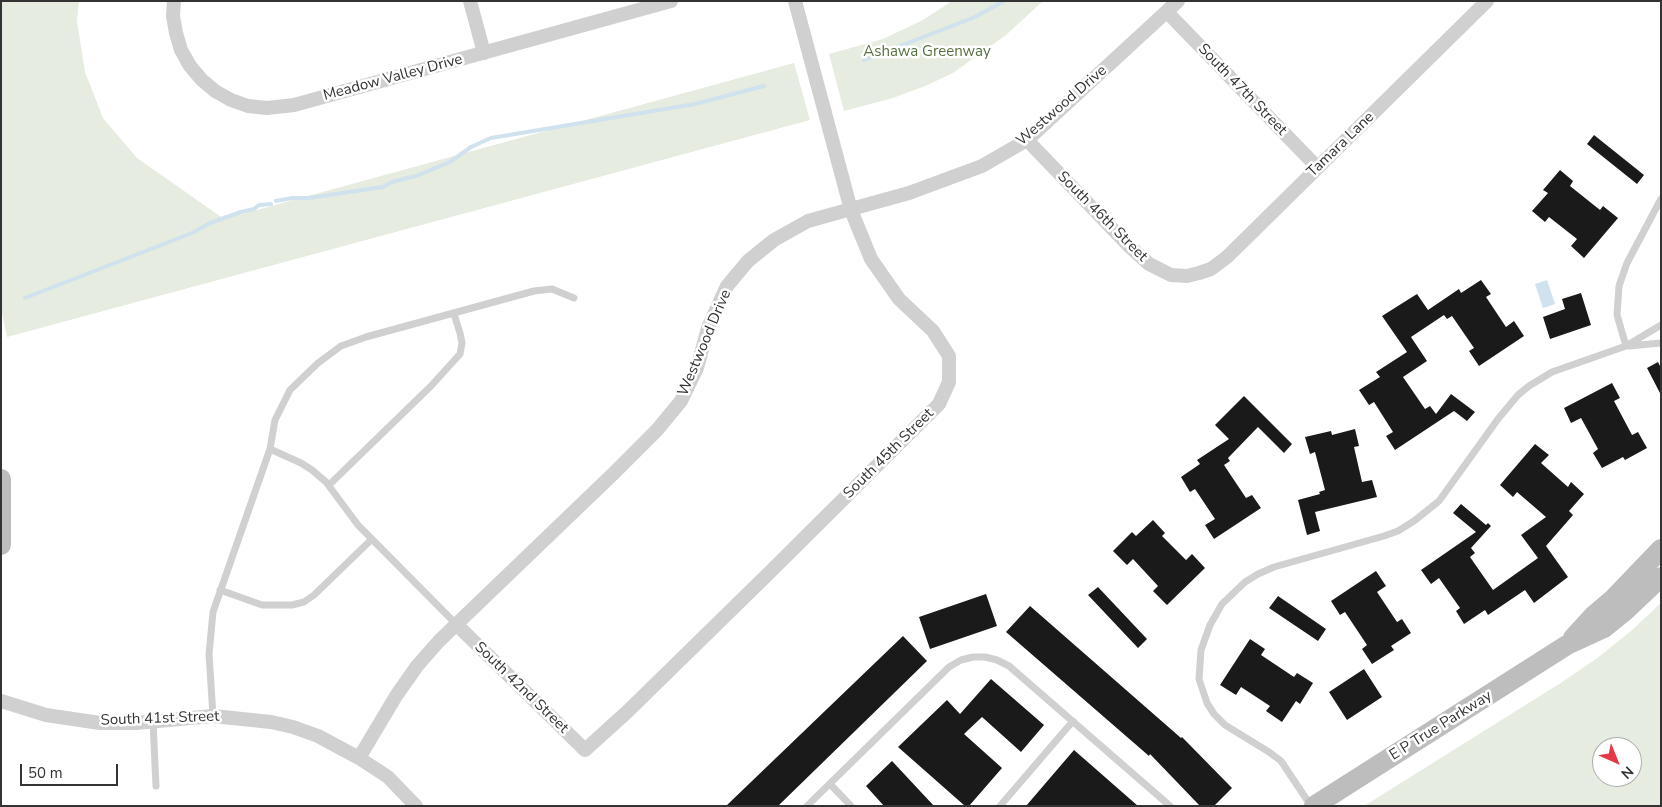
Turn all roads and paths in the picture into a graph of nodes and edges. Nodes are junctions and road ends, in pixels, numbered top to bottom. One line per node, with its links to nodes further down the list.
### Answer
1 (174, 1): 8 (street, Meadow Valley Drive)
2 (470, 1): 8 (street)
3 (795, 1): 12 (street, South 45th Street)
4 (1178, 1): 7 (street, Westwood Drive)
5 (1487, 1): 10 (street, Tamara Lane)
6 (665, 2): 8 (street, Meadow Valley Drive)
7 (1167, 12): 9 (street, Westwood Drive); 10 (street, South 47th Street)
8 (484, 53)
9 (1027, 140): 12 (street, Westwood Drive); 13 (street, South 46th Street)
10 (1317, 167): 13 (street, Tamara Lane)
11 (1661, 199): 18 (lane)
12 (851, 210): 27 (street, Westwood Drive); 33 (street, South 45th Street)
13 (1187, 276)
14 (574, 298): 15 (lane)
15 (454, 314): 19 (lane); 21 (lane)
16 (1661, 325): 18 (lane)
17 (1661, 343): 18 (lane)
18 (1626, 346): 42 (lane)
19 (270, 449): 21 (lane); 26 (lane)
20 (1, 479): 23 (main road)
21 (328, 485): 22 (lane)
22 (372, 539): 26 (lane); 27 (lane)
23 (1, 545)
24 (1661, 549): 28 (main road)
25 (1661, 577): 28 (main road)
26 (220, 590): 30 (lane)
27 (457, 625): 33 (street, South 42nd Street); 34 (street, Westwood Drive)
28 (1567, 645): 42 (main road, E P True Parkway)
29 (1, 701): 31 (street, South 41st Street)
30 (213, 716): 31 (street, South 41st Street); 34 (street, South 41st Street)
31 (153, 721): 36 (lane)
32 (1073, 722): 35 (lane); 40 (lane); 41 (lane)
33 (585, 750)
34 (359, 758): 37 (street, South 41st Street)
35 (830, 784): 38 (lane); 39 (lane)
36 (156, 786)
37 (416, 806)
38 (807, 806)
39 (851, 806)
40 (1000, 806)
41 (1170, 806)
42 (1313, 806)

